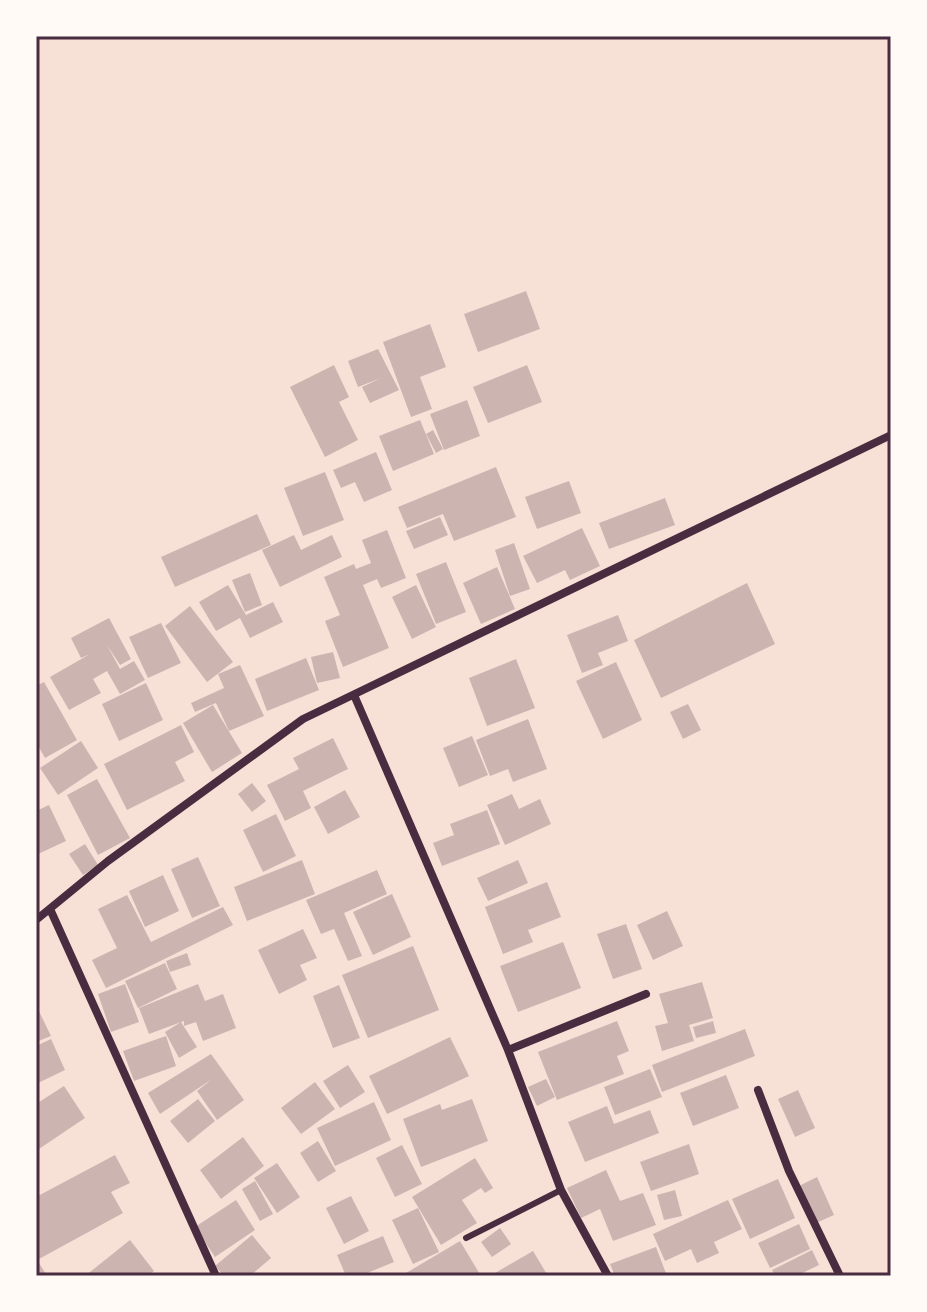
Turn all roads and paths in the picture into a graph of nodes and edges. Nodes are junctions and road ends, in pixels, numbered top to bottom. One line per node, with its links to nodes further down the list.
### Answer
1 (891, 435): 2 (street)
2 (354, 695): 3 (street); 6 (street)
3 (50, 909): 4 (street); 10 (street)
4 (36, 920)
5 (646, 994): 6 (street)
6 (508, 1050): 8 (street)
7 (758, 1090): 12 (street)
8 (561, 1190): 9 (lane); 11 (street)
9 (466, 1238)
10 (216, 1276)
11 (608, 1276)
12 (840, 1276)

